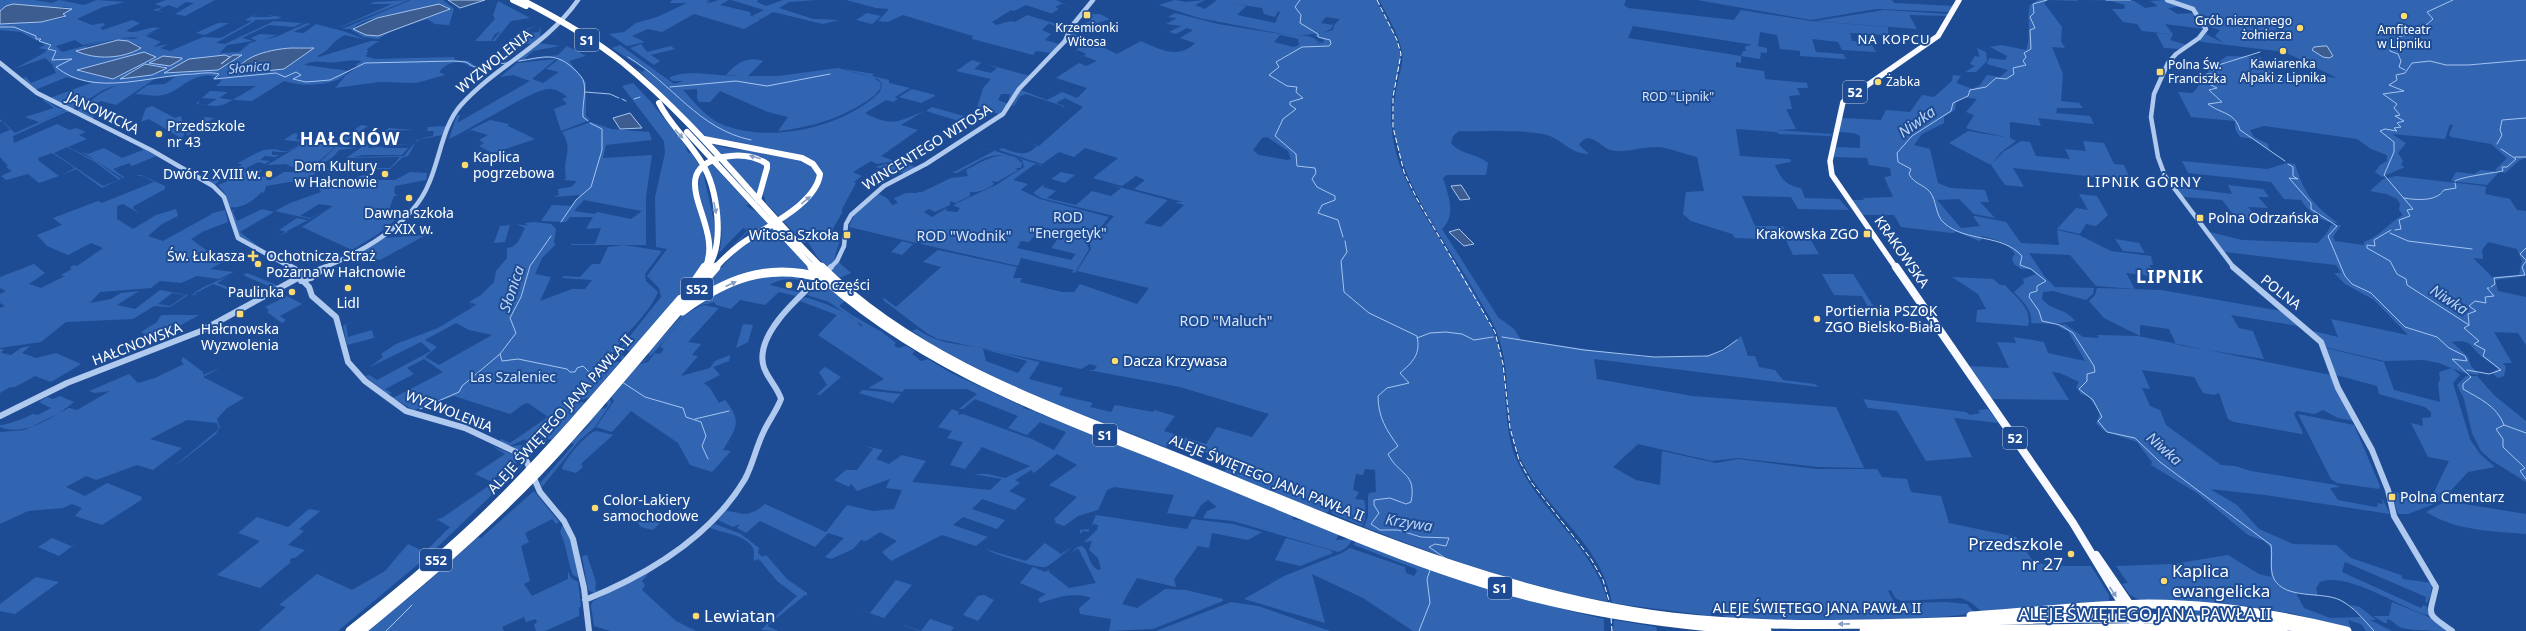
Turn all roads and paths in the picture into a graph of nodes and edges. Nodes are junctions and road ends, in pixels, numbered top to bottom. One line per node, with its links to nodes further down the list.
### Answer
1 (513, 0): 8 (highway, S1)
2 (522, 0): 9 (highway, S1)
3 (578, 0): 12 (street, WYZWOLENIA)
4 (1093, 0): 22 (street, WINCENTEGO WITOSA)
5 (1959, 0): 23 (main road, KRAKOWSKA / 52)
6 (2167, 0): 36 (street, POLNA)
7 (0, 63): 13 (street, JANOWICKA)
8 (659, 103): 10 (highway, S1); 15 (highway, S52, one-way to 15)
9 (698, 136): 10 (highway, S1); 17 (highway, S52, one-way to 9)
10 (716, 160): 11 (highway, S1); 14 (highway, S1)
11 (758, 200): 15 (highway, one-way to 15); 21 (highway, ALEJE ŚWIĘTEGO JANA PAWŁA II / S1)
12 (310, 275): 13 (street, WYZWOLENIA); 13 (street, JANOWICKA); 16 (street)
13 (299, 278): 16 (street, WYZWOLENIA); 20 (street, HAŁCNOWSKA)
14 (826, 280): 17 (highway, one-way to 14); 21 (highway, ALEJE ŚWIĘTEGO JANA PAWŁA II / S1)
15 (692, 286): 18 (highway, ALEJE ŚWIĘTEGO JANA PAWŁA II / S52)
16 (309, 287): 22 (street, WYZWOLENIA)
17 (663, 328): 18 (highway, ALEJE ŚWIĘTEGO JANA PAWŁA II / S52)
18 (638, 353): 19 (highway, ALEJE ŚWIĘTEGO JANA PAWŁA II / S52)
19 (596, 402): 26 (highway, ALEJE ŚWIĘTEGO JANA PAWŁA II / S52); 27 (highway, ALEJE ŚWIĘTEGO JANA PAWŁA II / S52)
20 (0, 416)
21 (1352, 530): 24 (highway, ALEJE ŚWIĘTEGO JANA PAWŁA II / S1)
22 (585, 600): 28 (street, WYZWOLENIA)
23 (2129, 609): 25 (highway); 31 (main road, KRAKOWSKA / 52); 32 (main road, KRAKOWSKA / 52); 35 (highway)
24 (1657, 619): 25 (highway, ALEJE ŚWIĘTEGO JANA PAWŁA II / S1, one-way to 24); 29 (highway, ALEJE ŚWIĘTEGO JANA PAWŁA II / S1)
25 (1911, 623): 34 (highway, ALEJE ŚWIĘTEGO JANA PAWŁA II / S1)
26 (350, 631)
27 (361, 631)
28 (590, 631)
29 (1766, 631)
30 (1864, 631): 33 (highway, ALEJE ŚWIĘTEGO JANA PAWŁA II)
31 (2139, 631)
32 (2149, 631)
33 (2283, 631)
34 (2334, 631)
35 (2347, 631)
36 (2452, 631)

